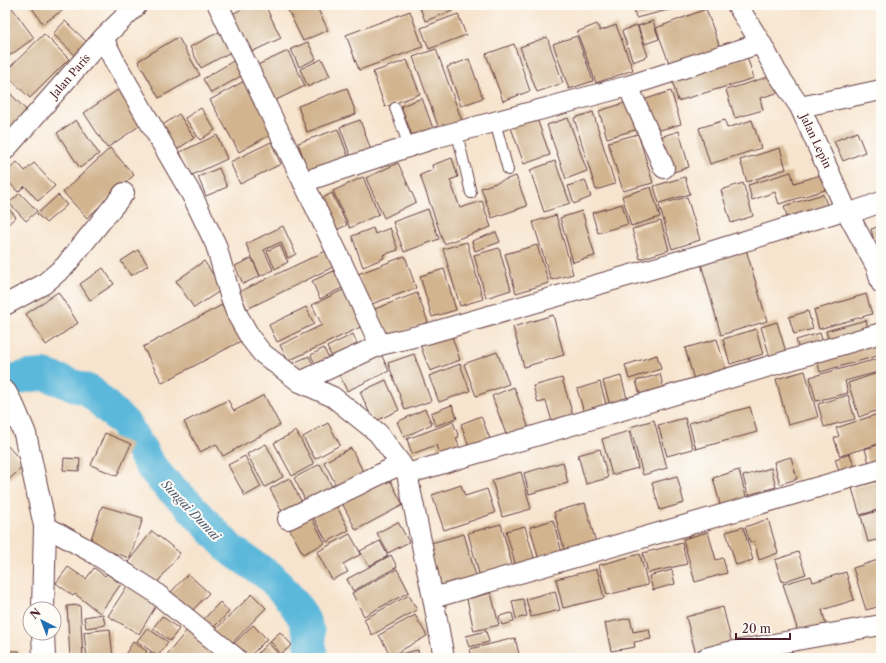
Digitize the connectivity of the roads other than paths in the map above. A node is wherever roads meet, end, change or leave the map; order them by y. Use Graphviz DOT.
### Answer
graph roads {
  1 [pos="137,5"];
  2 [pos="218,5"];
  3 [pos="737,5"];
  4 [pos="103,38"];
  5 [pos="761,44"];
  6 [pos="628,86"];
  7 [pos="881,90"];
  8 [pos="800,107"];
  9 [pos="395,108"];
  10 [pos="495,122"];
  11 [pos="458,133"];
  12 [pos="409,146"];
  13 [pos="5,150"];
  14 [pos="664,168"];
  15 [pos="508,170"];
  16 [pos="304,182"];
  17 [pos="124,193"];
  18 [pos="471,193"];
  19 [pos="881,202"];
  20 [pos="848,212"];
  21 [pos="880,273"];
  22 [pos="5,305"];
  23 [pos="881,333"];
  24 [pos="380,345"];
  25 [pos="300,382"];
  26 [pos="10,400"];
  27 [pos="404,469"];
  28 [pos="881,469"];
  29 [pos="288,518"];
  30 [pos="45,526"];
  31 [pos="434,598"];
  32 [pos="43,601"];
  33 [pos="881,625"];
  34 [pos="43,641"];
  35 [pos="729,655"];
  36 [pos="44,658"];
  37 [pos="236,658"];
  38 [pos="444,658"];
  39 [pos="706,658"];
  1 -- 4 [label="street, Jalan Paris"];
  2 -- 16 [label="street"];
  3 -- 5 [label="street, Jalan Lepin"];
  4 -- 13 [label="street, Jalan Paris"];
  4 -- 25 [label="street"];
  5 -- 6 [label="street"];
  5 -- 8 [label="street, Jalan Lepin"];
  6 -- 10 [label="street"];
  6 -- 14 [label="street"];
  7 -- 8 [label="street"];
  8 -- 20 [label="street, Jalan Lepin"];
  9 -- 12 [label="lane"];
  10 -- 11 [label="street"];
  10 -- 15 [label="lane"];
  11 -- 12 [label="street"];
  11 -- 18 [label="lane"];
  12 -- 16 [label="street"];
  16 -- 24 [label="street"];
  17 -- 22 [label="street"];
  19 -- 20 [label="street"];
  20 -- 21 [label="street, Jalan Lepin"];
  20 -- 24 [label="street"];
  23 -- 27 [label="street"];
  24 -- 25 [label="street"];
  25 -- 27 [label="street"];
  26 -- 30 [label="main road"];
  27 -- 29 [label="street"];
  27 -- 31 [label="street"];
  28 -- 31 [label="street"];
  30 -- 32 [label="main road"];
  30 -- 37 [label="street"];
  31 -- 38 [label="street"];
  33 -- 35 [label="street"];
  34 -- 36 [label="main road"];
  35 -- 39 [label="street"];
}
